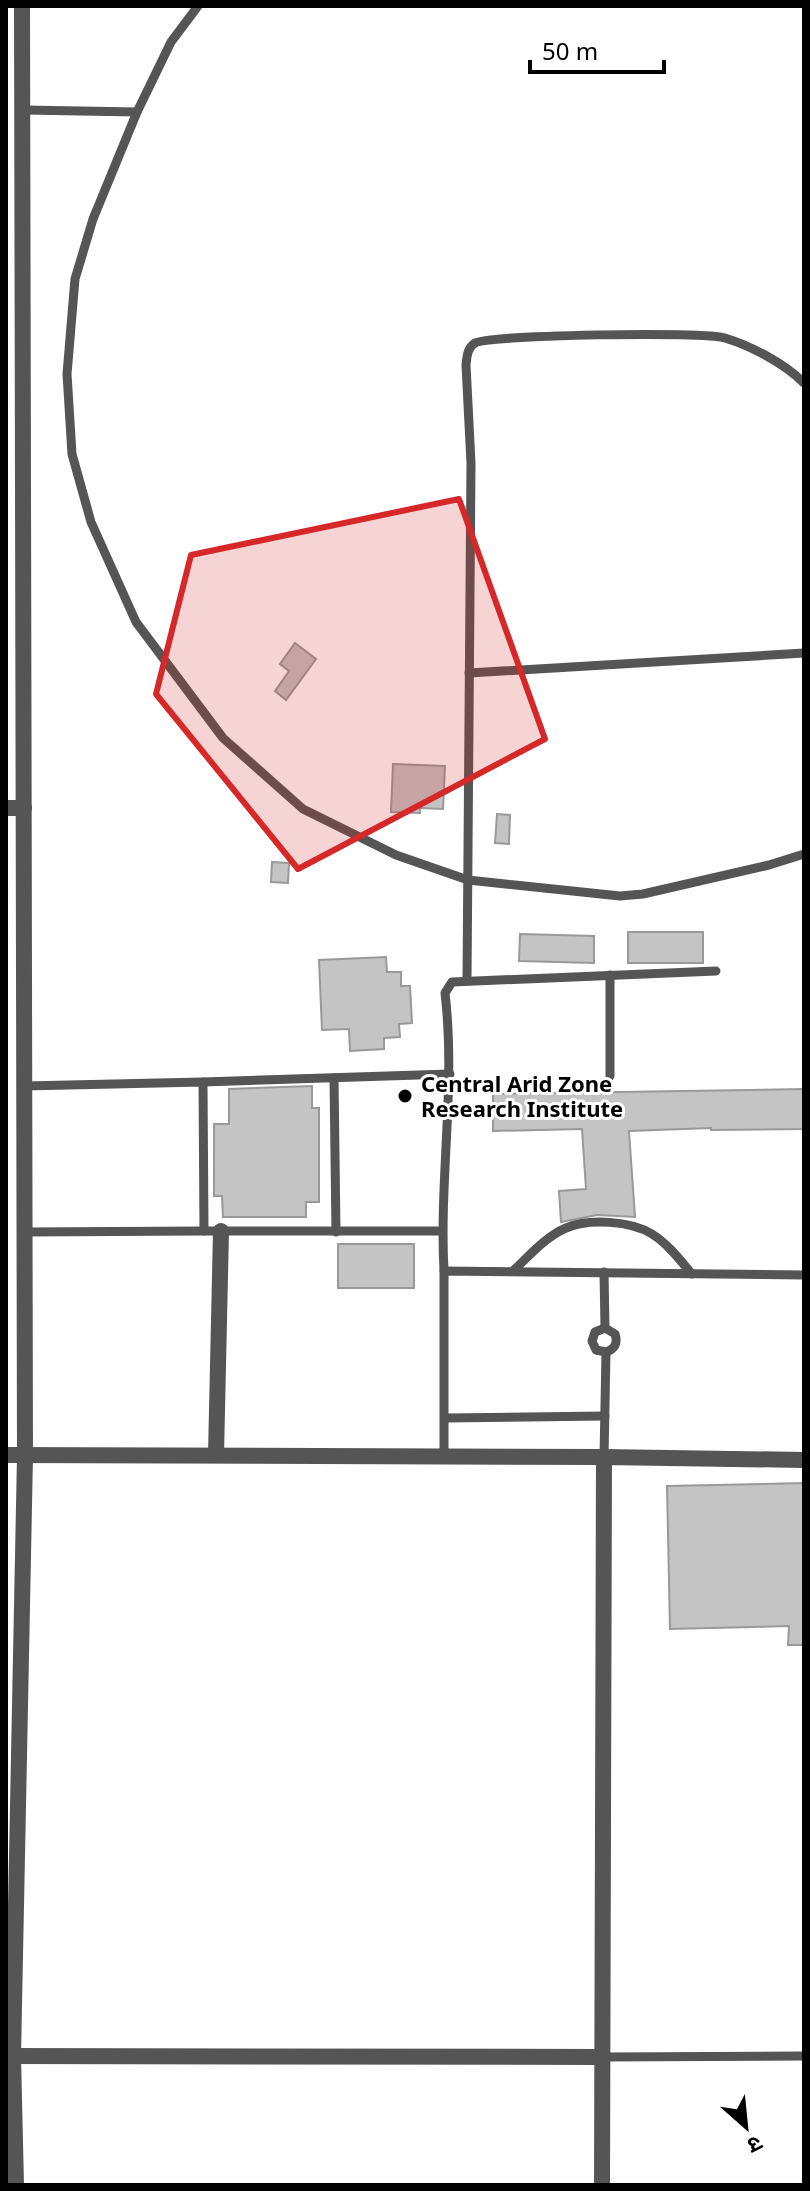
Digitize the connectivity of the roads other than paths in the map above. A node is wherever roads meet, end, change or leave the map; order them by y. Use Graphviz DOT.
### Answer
graph roads {
  1 [pos="22,6"];
  2 [pos="198,6"];
  3 [pos="6,110"];
  4 [pos="24,110"];
  5 [pos="137,112"];
  6 [pos="804,383"];
  7 [pos="804,653"];
  8 [pos="469,673"];
  9 [pos="6,808"];
  10 [pos="24,808"];
  11 [pos="804,854"];
  12 [pos="468,880"];
  13 [pos="716,971"];
  14 [pos="610,975"];
  15 [pos="467,980"];
  16 [pos="450,1074"];
  17 [pos="610,1076"];
  18 [pos="334,1078"];
  19 [pos="203,1082"];
  20 [pos="24,1086"];
  21 [pos="204,1231"];
  22 [pos="221,1231"];
  23 [pos="442,1231"];
  24 [pos="24,1232"];
  25 [pos="336,1232"];
  26 [pos="444,1271"];
  27 [pos="513,1271"];
  28 [pos="604,1272"];
  29 [pos="692,1274"];
  30 [pos="804,1275"];
  31 [pos="605,1328"];
  32 [pos="606,1352"];
  33 [pos="605,1416"];
  34 [pos="445,1418"];
  35 [pos="6,1455"];
  36 [pos="216,1455"];
  37 [pos="25,1456"];
  38 [pos="604,1457"];
  39 [pos="444,1458"];
  40 [pos="804,1460"];
  41 [pos="9,2056"];
  42 [pos="804,2056"];
  43 [pos="602,2057"];
  44 [pos="16,2185"];
  45 [pos="602,2185"];
  1 -- 4 [label="street"];
  2 -- 5 [label="lane"];
  3 -- 4 [label="street"];
  4 -- 5 [label="lane"];
  4 -- 10 [label="street"];
  5 -- 12 [label="lane"];
  6 -- 8 [label="lane"];
  7 -- 8 [label="lane"];
  8 -- 12 [label="lane"];
  9 -- 10 [label="street"];
  10 -- 20 [label="street"];
  11 -- 12 [label="lane"];
  12 -- 15 [label="lane"];
  13 -- 14 [label="lane"];
  14 -- 15 [label="lane"];
  14 -- 17 [label="lane"];
  15 -- 16 [label="lane"];
  16 -- 18 [label="lane"];
  16 -- 23 [label="lane"];
  18 -- 19 [label="lane"];
  18 -- 25 [label="lane"];
  19 -- 20 [label="lane"];
  19 -- 21 [label="lane"];
  20 -- 24 [label="street"];
  21 -- 22 [label="lane"];
  21 -- 24 [label="lane"];
  22 -- 25 [label="lane"];
  22 -- 36 [label="street"];
  23 -- 25 [label="lane"];
  23 -- 26 [label="lane"];
  24 -- 37 [label="street"];
  26 -- 27 [label="lane"];
  26 -- 34 [label="lane"];
  27 -- 28 [label="lane"];
  27 -- 29 [label="lane"];
  28 -- 29 [label="lane"];
  28 -- 31 [label="lane"];
  29 -- 30 [label="lane"];
  31 -- 32 [label="lane"];
  31 -- 32 [label="lane"];
  32 -- 33 [label="lane"];
  33 -- 34 [label="lane"];
  33 -- 38 [label="lane"];
  34 -- 39 [label="lane"];
  35 -- 37 [label="street"];
  36 -- 37 [label="street"];
  36 -- 39 [label="street"];
  37 -- 41 [label="street"];
  38 -- 39 [label="street"];
  38 -- 40 [label="street"];
  38 -- 43 [label="street"];
  41 -- 43 [label="street"];
  41 -- 44 [label="street"];
  42 -- 43 [label="lane"];
  43 -- 45 [label="street"];
}
